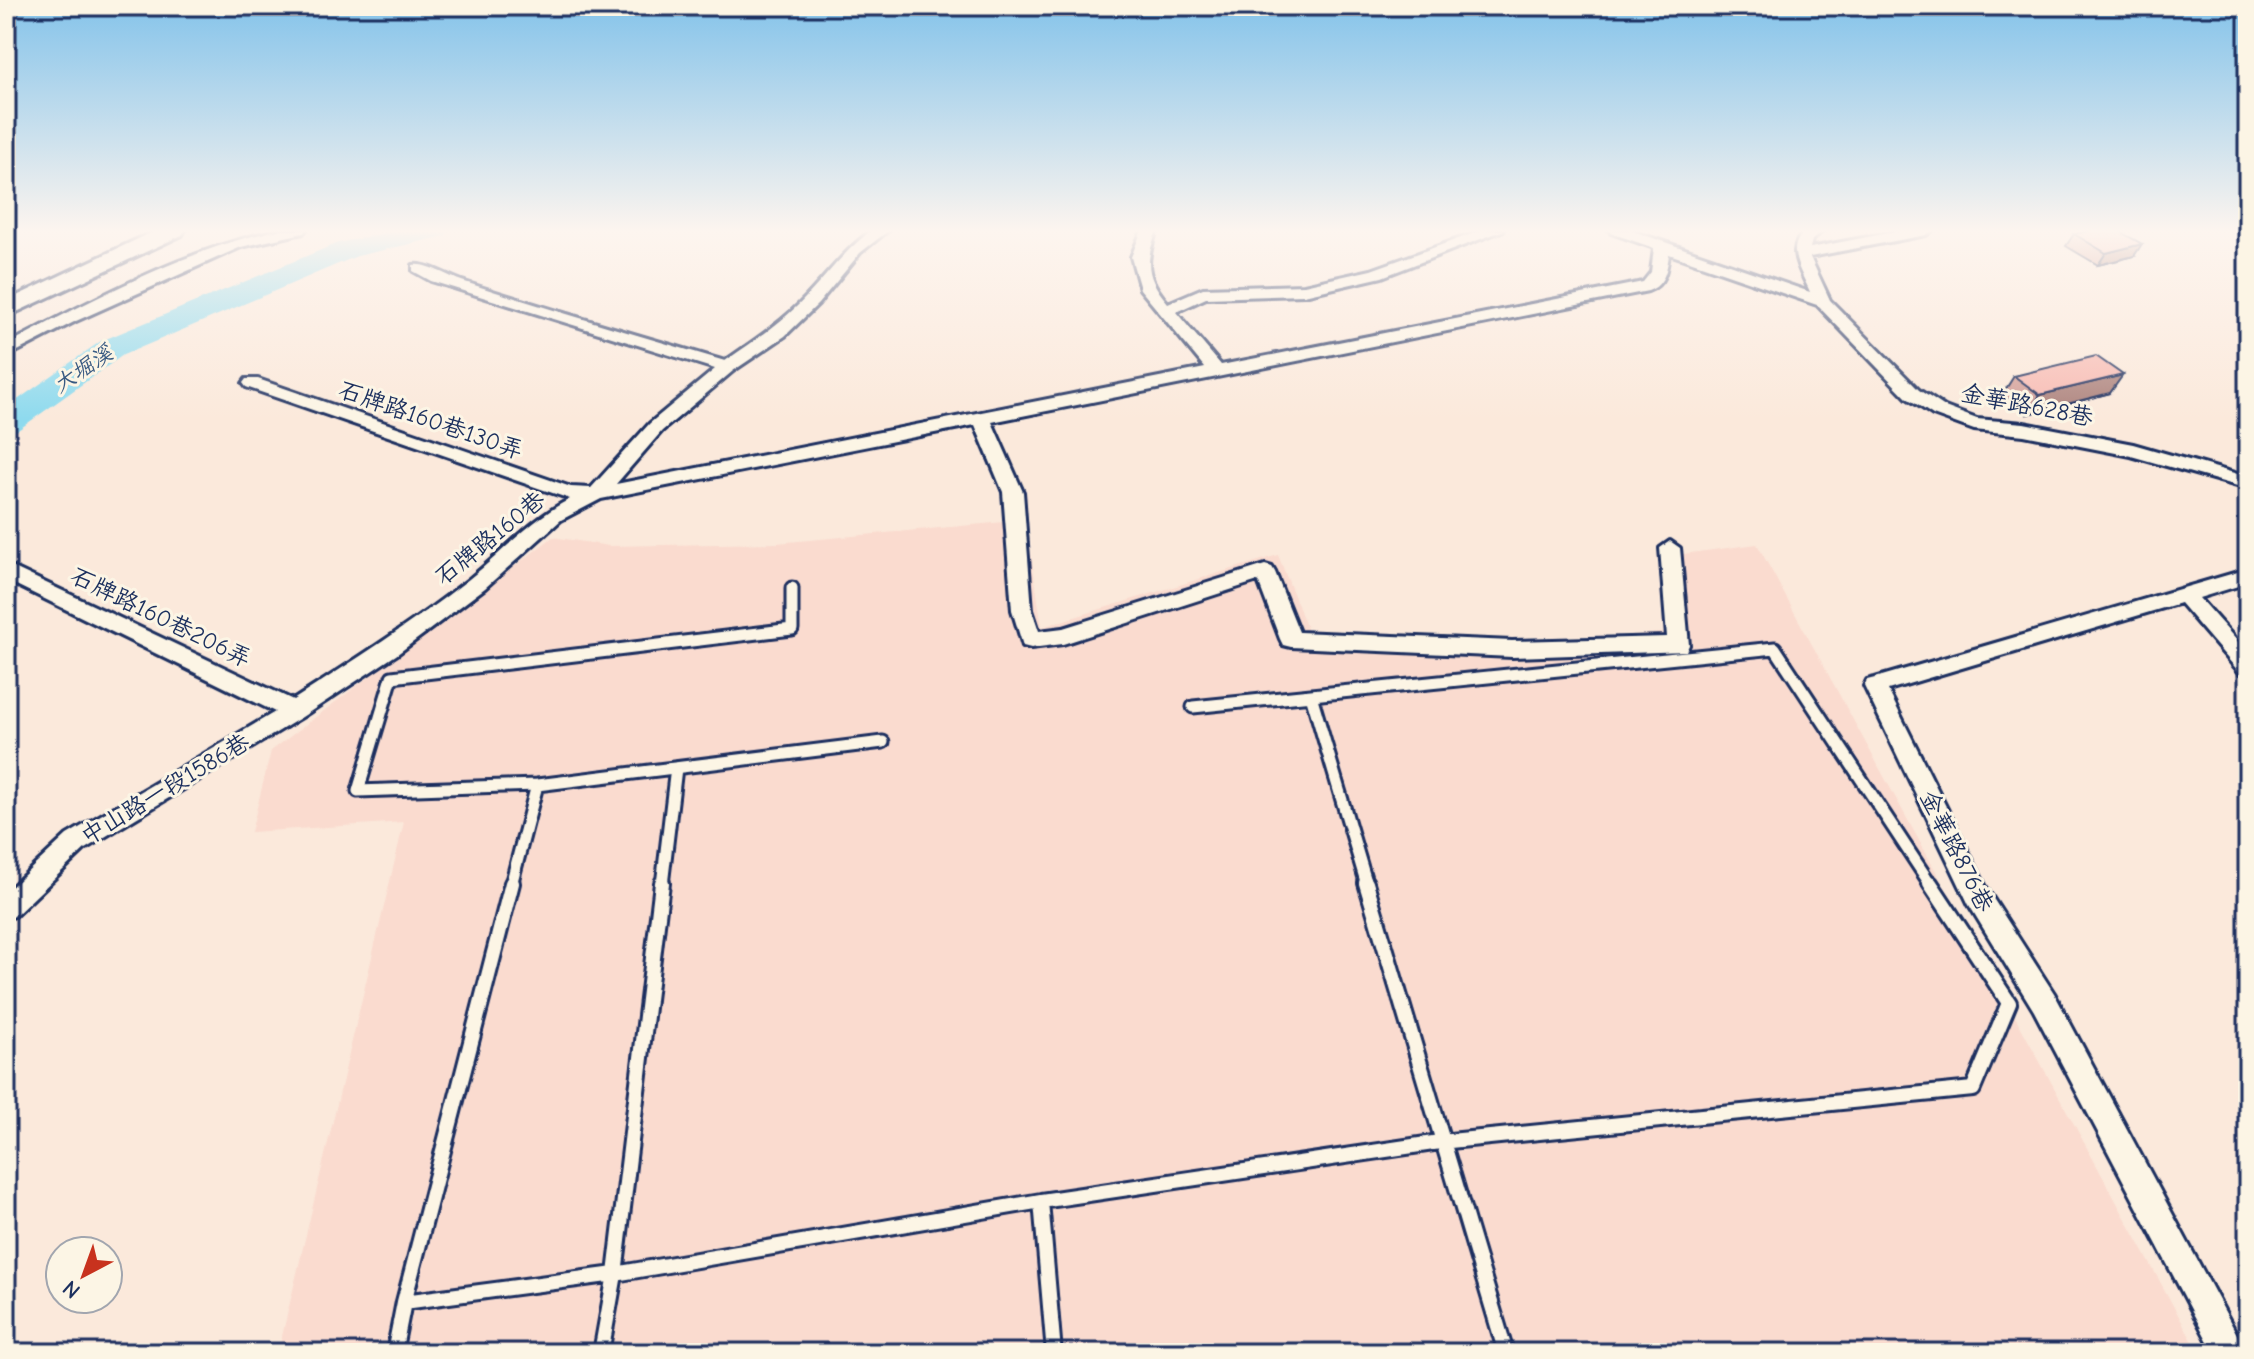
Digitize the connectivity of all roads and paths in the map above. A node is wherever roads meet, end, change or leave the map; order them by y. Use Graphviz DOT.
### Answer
graph roads {
  1 [pos="41,293"];
  2 [pos="124,293"];
  3 [pos="484,293"];
  4 [pos="818,293"];
  5 [pos="1152,293"];
  6 [pos="1202,293"];
  7 [pos="1610,293"];
  8 [pos="1798,293"];
  9 [pos="1819,293"];
  10 [pos="1823,302"];
  11 [pos="6,310"];
  12 [pos="1166,310"];
  13 [pos="6,352"];
  14 [pos="727,367"];
  15 [pos="1216,370"];
  16 [pos="252,383"];
  17 [pos="982,420"];
  18 [pos="2248,483"];
  19 [pos="596,494"];
  20 [pos="1670,548"];
  21 [pos="6,571"];
  22 [pos="2248,576"];
  23 [pos="792,588"];
  24 [pos="2186,596"];
  25 [pos="2248,667"];
  26 [pos="1311,695"];
  27 [pos="1193,707"];
  28 [pos="294,711"];
  29 [pos="883,742"];
  30 [pos="676,768"];
  31 [pos="537,785"];
  32 [pos="6,908"];
  33 [pos="1440,1142"];
  34 [pos="1041,1201"];
  35 [pos="615,1274"];
  36 [pos="404,1302"];
  37 [pos="394,1353"];
  38 [pos="601,1353"];
  39 [pos="1054,1353"];
  40 [pos="1506,1353"];
  41 [pos="2231,1353"];
  1 -- 11 [label="street"];
  2 -- 13 [label="street"];
  3 -- 14 [label="street"];
  4 -- 14 [label="street, 石牌路160巷"];
  5 -- 12 [label="street"];
  6 -- 12 [label="street"];
  7 -- 15 [label="street"];
  8 -- 10 [label="street"];
  9 -- 10 [label="street, 金華路628巷"];
  10 -- 18 [label="street, 金華路628巷"];
  12 -- 15 [label="street"];
  14 -- 19 [label="street, 石牌路160巷"];
  15 -- 17 [label="street"];
  16 -- 19 [label="street, 石牌路160巷130弄"];
  17 -- 19 [label="street"];
  17 -- 20 [label="street"];
  19 -- 28 [label="street, 石牌路160巷"];
  21 -- 28 [label="street, 石牌路160巷206弄"];
  22 -- 24 [label="street, 金華路876巷"];
  23 -- 31 [label="lane"];
  24 -- 25 [label="street"];
  24 -- 41 [label="street, 金華路876巷"];
  26 -- 27 [label="lane"];
  26 -- 33 [label="lane"];
  26 -- 33 [label="lane"];
  28 -- 32 [label="street, 中山路一段1586巷"];
  29 -- 30 [label="lane"];
  30 -- 31 [label="lane"];
  30 -- 35 [label="lane"];
  31 -- 36 [label="lane"];
  33 -- 34 [label="lane"];
  33 -- 40 [label="lane"];
  34 -- 35 [label="lane"];
  34 -- 39 [label="lane"];
  35 -- 36 [label="lane"];
  35 -- 38 [label="lane"];
  36 -- 37 [label="lane"];
}
